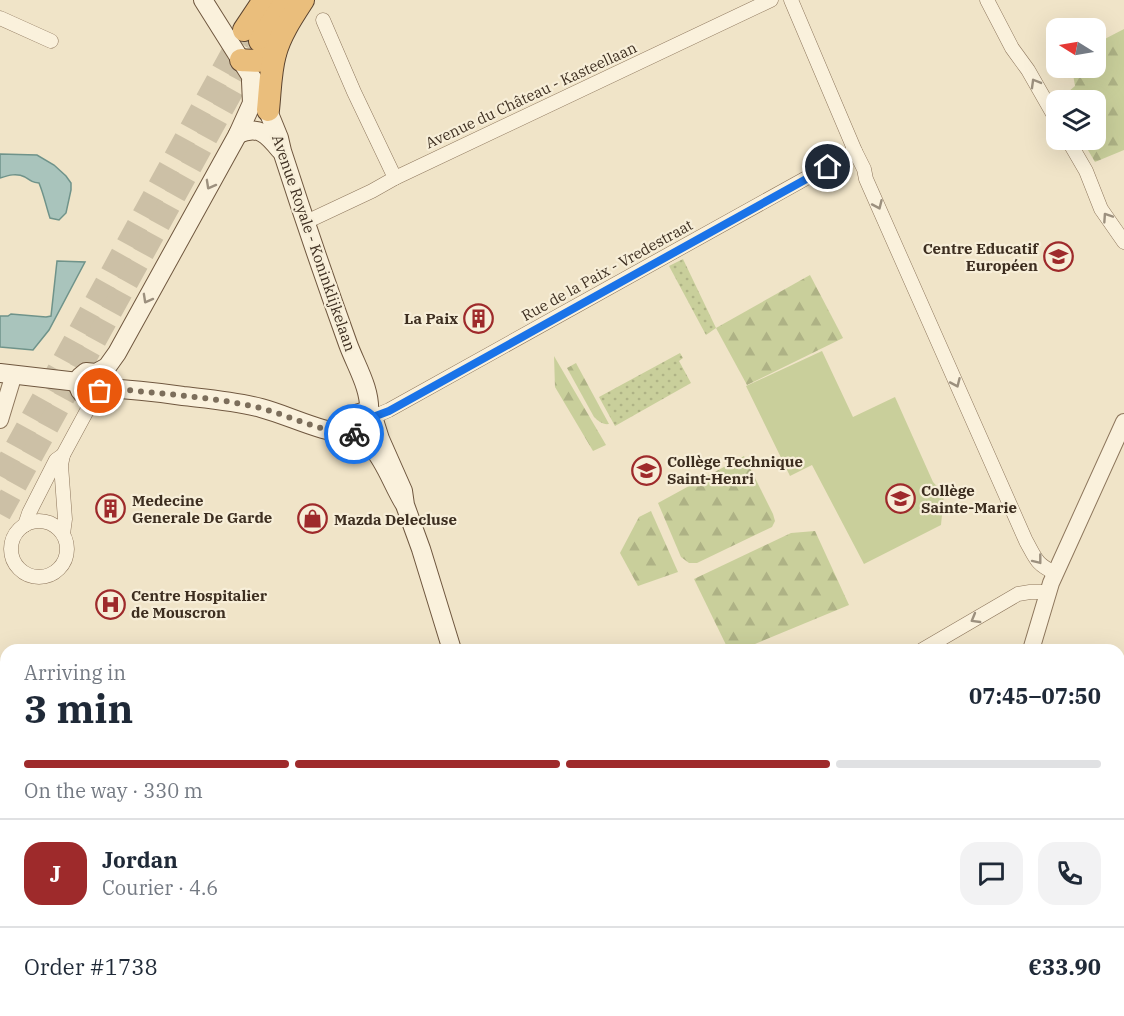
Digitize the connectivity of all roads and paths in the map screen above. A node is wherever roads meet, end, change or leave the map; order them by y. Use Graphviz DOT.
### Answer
graph roads {
  1 [pos="203,0"];
  2 [pos="221,0"];
  3 [pos="264,0"];
  4 [pos="286,0"];
  5 [pos="303,0"];
  6 [pos="771,0"];
  7 [pos="791,0"];
  8 [pos="987,0"];
  9 [pos="214,17"];
  10 [pos="0,18"];
  11 [pos="323,20"];
  12 [pos="51,40"];
  13 [pos="260,41"];
  14 [pos="245,68"];
  15 [pos="1046,102"];
  16 [pos="268,110"];
  17 [pos="238,134"];
  18 [pos="1074,150"];
  19 [pos="282,151"];
  20 [pos="855,151"];
  21 [pos="395,178"];
  22 [pos="306,222"];
  23 [pos="1124,242"];
  24 [pos="117,353"];
  25 [pos="7,374"];
  26 [pos="90,386"];
  27 [pos="143,391"];
  28 [pos="0,420"];
  29 [pos="1124,422"];
  30 [pos="367,426"];
  31 [pos="63,455"];
  32 [pos="49,473"];
  33 [pos="62,479"];
  34 [pos="25,525"];
  35 [pos="63,534"];
  36 [pos="1055,573"];
  37 [pos="1047,592"];
  38 [pos="450,644"];
  39 [pos="932,644"];
  40 [pos="1033,644"];
  1 -- 9 [label="main road, Avenue Royale - Koninklijkelaan"];
  2 -- 9 [label="main road"];
  3 -- 13 [label="highway"];
  4 -- 13 [label="highway"];
  5 -- 13 [label="highway"];
  6 -- 21 [label="street, Avenue du Château - Kasteellaan"];
  7 -- 20 [label="street"];
  15 -- 8 [label="street, one-way"];
  9 -- 14 [label="main road, Avenue Royale - Koninklijkelaan"];
  10 -- 12 [label="street"];
  11 -- 21 [label="street"];
  13 -- 14 [label="highway"];
  13 -- 16 [label="highway"];
  14 -- 16 [label="main road, Avenue Royale - Koninklijkelaan"];
  14 -- 17 [label="main road"];
  16 -- 19 [label="main road, Avenue Royale - Koninklijkelaan"];
  17 -- 19 [label="main road"];
  17 -- 24 [label="main road, one-way"];
  23 -- 18 [label="street, one-way"];
  19 -- 22 [label="main road, Avenue Royale - Koninklijkelaan"];
  20 -- 30 [label="street, Rue de la Paix - Vredestraat"];
  20 -- 36 [label="street, one-way"];
  21 -- 22 [label="street, Avenue du Château - Kasteellaan"];
  22 -- 30 [label="main road, Avenue Royale - Koninklijkelaan"];
  24 -- 26 [label="main road"];
  24 -- 27 [label="main road"];
  25 -- 26 [label="main road"];
  25 -- 28 [label="street"];
  26 -- 27 [label="main road"];
  26 -- 31 [label="street"];
  27 -- 30 [label="main road"];
  29 -- 36 [label="street"];
  30 -- 38 [label="main road, Avenue Royale - Koninklijkelaan"];
  31 -- 32 [label="street"];
  31 -- 33 [label="street"];
  32 -- 33 [label="street"];
  32 -- 34 [label="street"];
  33 -- 35 [label="street"];
  34 -- 35 [label="street"];
  34 -- 35 [label="street"];
  36 -- 37 [label="street"];
  37 -- 39 [label="street, one-way"];
  37 -- 40 [label="street"];
}
